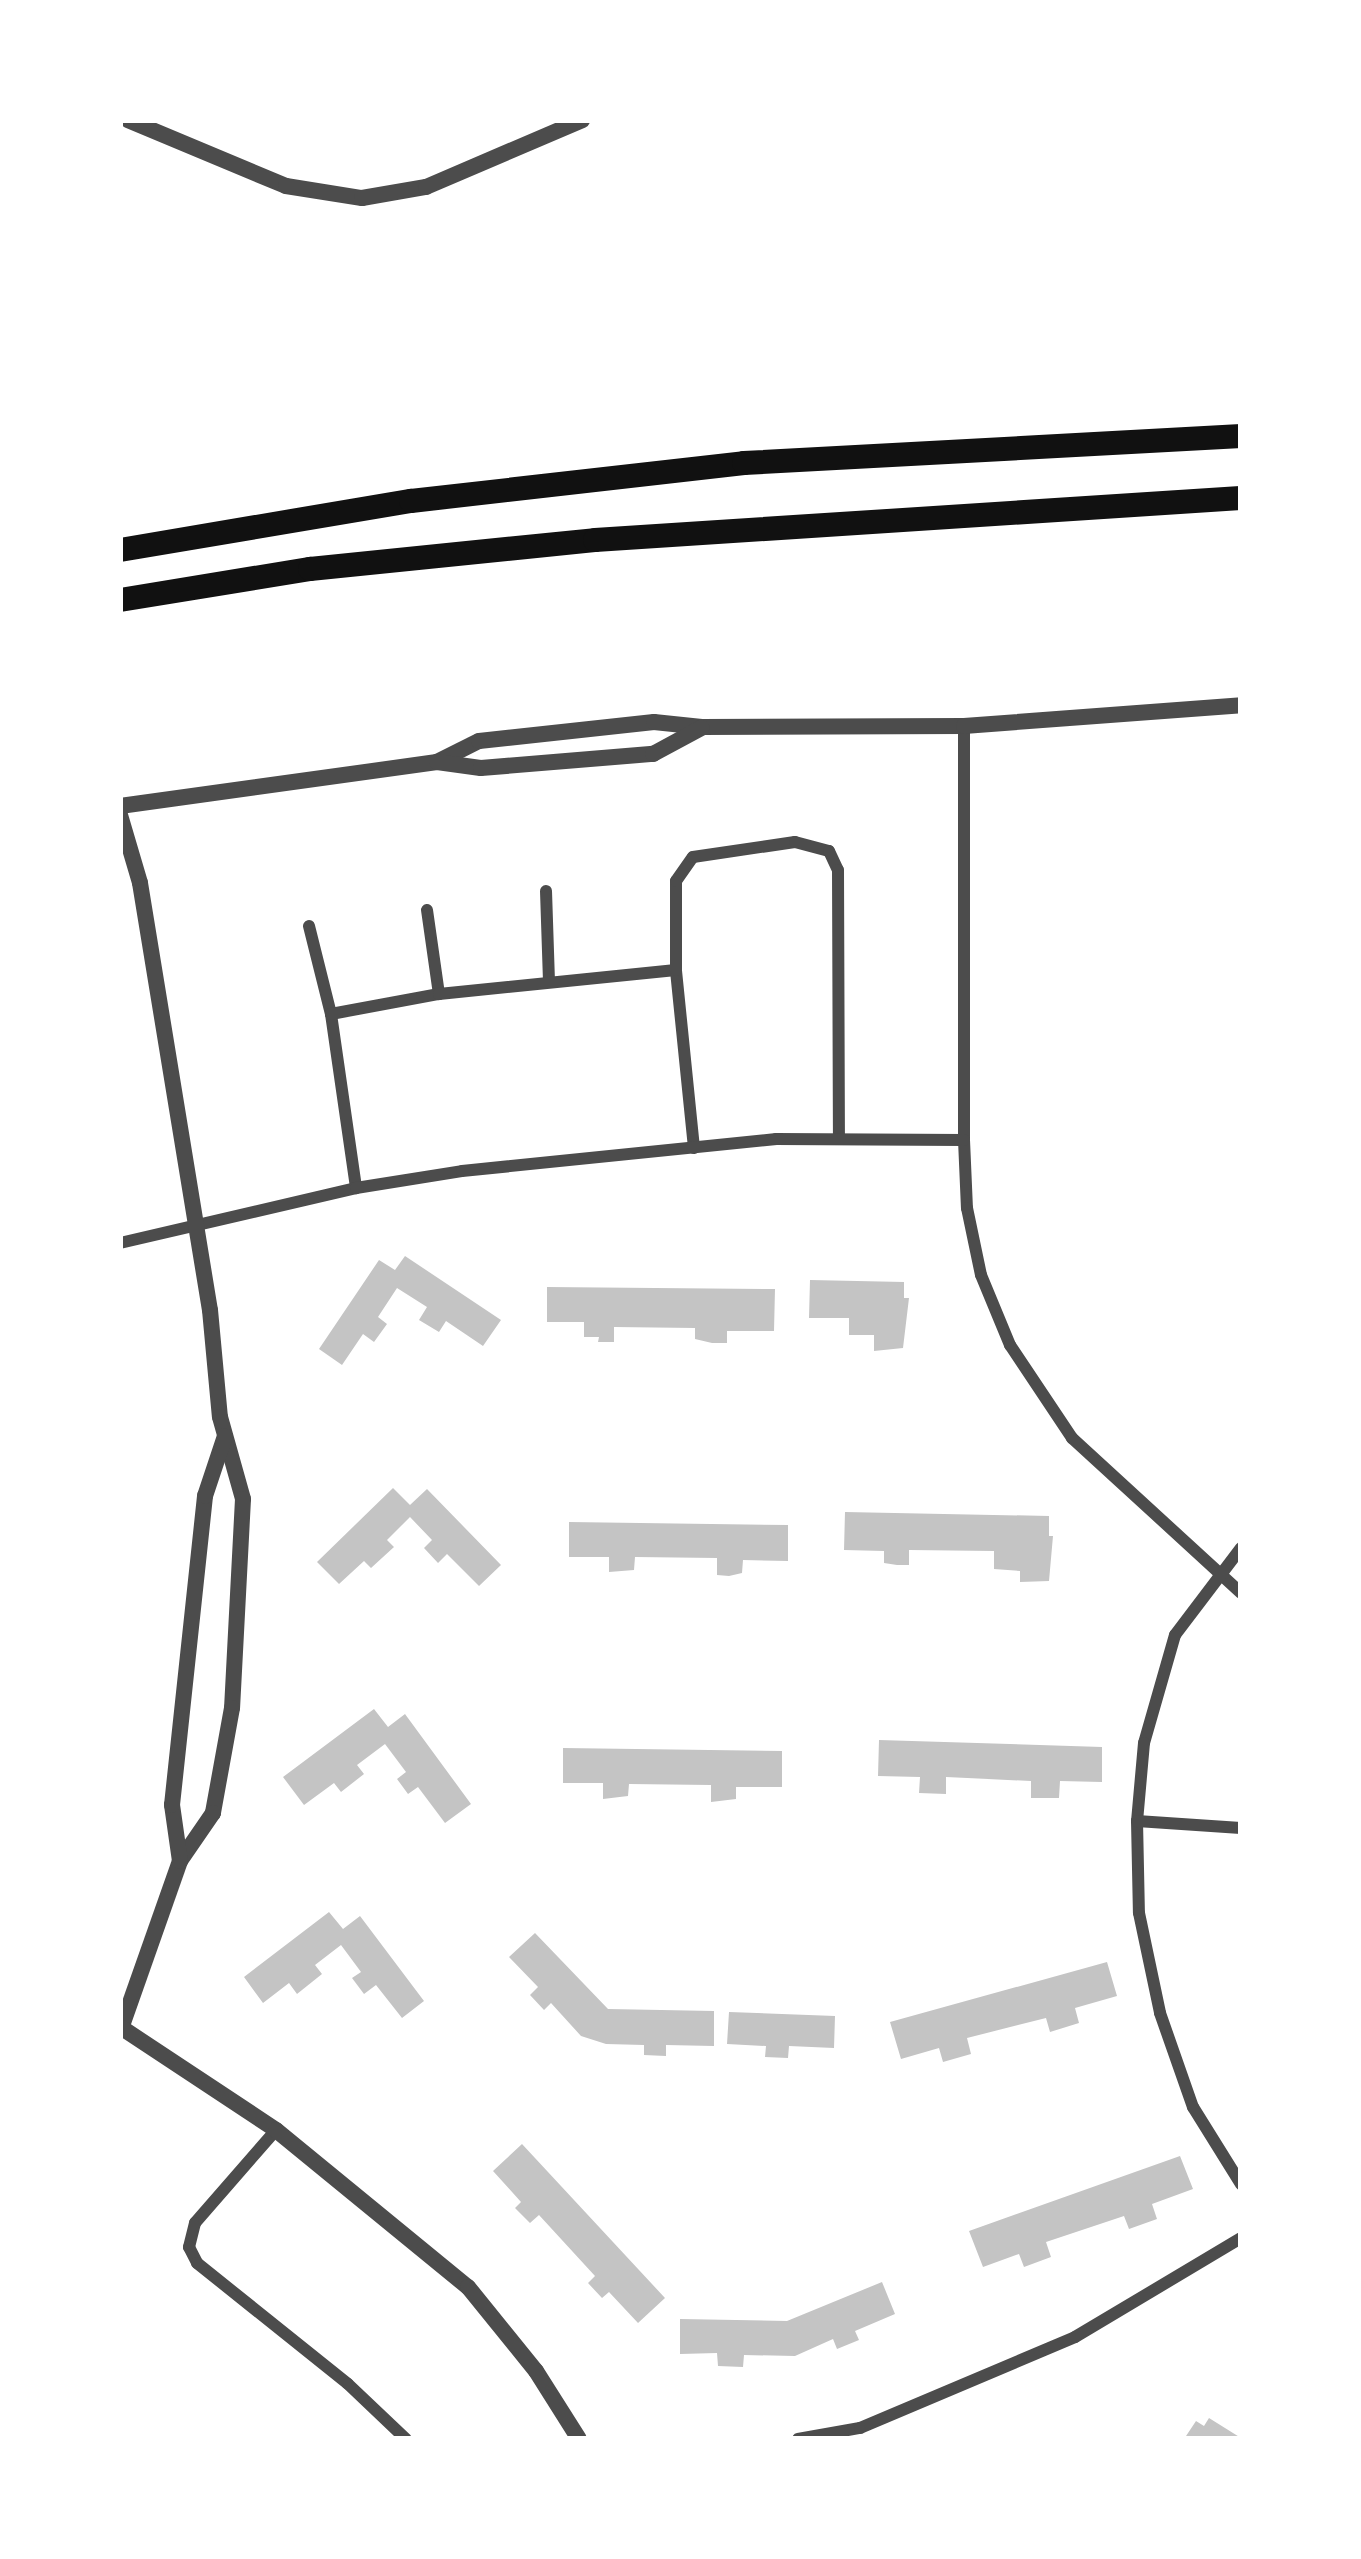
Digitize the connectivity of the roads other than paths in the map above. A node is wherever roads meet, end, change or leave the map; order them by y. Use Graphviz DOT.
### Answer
graph roads {
  1 [pos="128,120"];
  2 [pos="582,120"];
  3 [pos="1241,436"];
  4 [pos="1241,498"];
  5 [pos="120,550"];
  6 [pos="120,600"];
  7 [pos="1241,705"];
  8 [pos="964,726"];
  9 [pos="702,728"];
  10 [pos="437,762"];
  11 [pos="120,806"];
  12 [pos="120,815"];
  13 [pos="546,891"];
  14 [pos="427,910"];
  15 [pos="309,926"];
  16 [pos="676,970"];
  17 [pos="549,980"];
  18 [pos="439,994"];
  19 [pos="332,1014"];
  20 [pos="839,1137"];
  21 [pos="964,1140"];
  22 [pos="694,1148"];
  23 [pos="356,1188"];
  24 [pos="196,1224"];
  25 [pos="120,1243"];
  26 [pos="224,1436"];
  27 [pos="1241,1548"];
  28 [pos="1220,1576"];
  29 [pos="1241,1593"];
  30 [pos="1137,1821"];
  31 [pos="1241,1828"];
  32 [pos="180,1861"];
  33 [pos="121,2030"];
  34 [pos="276,2130"];
  35 [pos="1241,2184"];
  36 [pos="1241,2238"];
  37 [pos="406,2439"];
  38 [pos="579,2439"];
  39 [pos="798,2439"];
  1 -- 2 [label="street"];
  3 -- 5 [label="highway"];
  4 -- 6 [label="highway"];
  7 -- 8 [label="street"];
  8 -- 9 [label="street"];
  8 -- 21 [label="street"];
  9 -- 10 [label="street"];
  9 -- 10 [label="street"];
  10 -- 11 [label="street"];
  12 -- 24 [label="street"];
  13 -- 17 [label="street"];
  14 -- 18 [label="street"];
  15 -- 19 [label="street"];
  16 -- 17 [label="street"];
  16 -- 20 [label="street"];
  16 -- 22 [label="street"];
  17 -- 18 [label="street"];
  18 -- 19 [label="street"];
  19 -- 23 [label="street"];
  20 -- 21 [label="street"];
  20 -- 22 [label="street"];
  21 -- 28 [label="street"];
  22 -- 23 [label="street"];
  23 -- 24 [label="street"];
  24 -- 25 [label="street"];
  24 -- 26 [label="street"];
  26 -- 32 [label="street"];
  26 -- 32 [label="street"];
  27 -- 28 [label="street"];
  28 -- 29 [label="street"];
  28 -- 30 [label="street"];
  30 -- 31 [label="street"];
  30 -- 35 [label="street"];
  32 -- 33 [label="street"];
  33 -- 34 [label="street"];
  34 -- 37 [label="street"];
  34 -- 38 [label="street"];
  36 -- 39 [label="street"];
}
